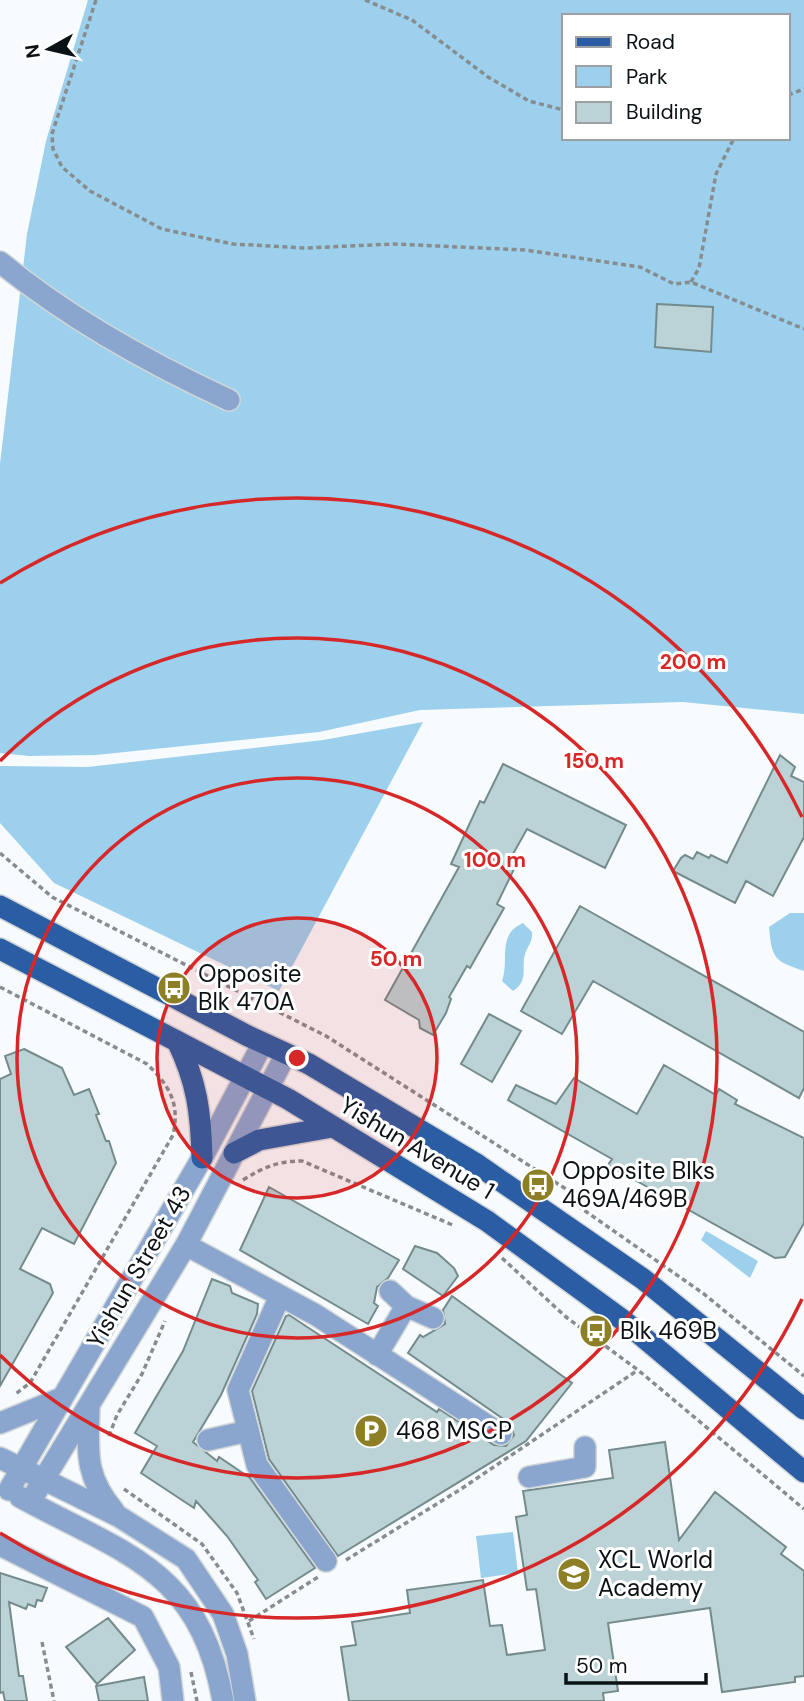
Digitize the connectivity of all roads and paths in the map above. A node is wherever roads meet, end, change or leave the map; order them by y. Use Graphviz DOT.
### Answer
graph roads {
  1 [pos="96,0"];
  2 [pos="365,0"];
  3 [pos="562,109"];
  4 [pos="733,140"];
  5 [pos="0,262"];
  6 [pos="691,282"];
  7 [pos="804,330"];
  8 [pos="229,400"];
  9 [pos="0,853"];
  10 [pos="5,906"];
  11 [pos="0,949"];
  12 [pos="0,987"];
  13 [pos="177,1041"];
  14 [pos="263,1043"];
  15 [pos="286,1054"];
  16 [pos="246,1077"];
  17 [pos="268,1089"];
  18 [pos="332,1127"];
  19 [pos="234,1153"];
  20 [pos="202,1158"];
  21 [pos="237,1191"];
  22 [pos="466,1231"];
  23 [pos="186,1245"];
  24 [pos="497,1254"];
  25 [pos="390,1291"];
  26 [pos="280,1296"];
  27 [pos="406,1306"];
  28 [pos="169,1312"];
  29 [pos="433,1318"];
  30 [pos="377,1355"];
  31 [pos="638,1370"];
  32 [pos="804,1376"];
  33 [pos="11,1396"];
  34 [pos="62,1398"];
  35 [pos="89,1405"];
  36 [pos="804,1409"];
  37 [pos="0,1423"];
  38 [pos="248,1431"];
  39 [pos="501,1434"];
  40 [pos="208,1440"];
  41 [pos="109,1447"];
  42 [pos="585,1447"];
  43 [pos="0,1458"];
  44 [pos="21,1468"];
  45 [pos="804,1472"];
  46 [pos="529,1477"];
  47 [pos="44,1479"];
  48 [pos="119,1483"];
  49 [pos="4,1488"];
  50 [pos="30,1502"];
  51 [pos="804,1509"];
  52 [pos="118,1516"];
  53 [pos="0,1545"];
  54 [pos="332,1565"];
  55 [pos="249,1621"];
  56 [pos="255,1641"];
  57 [pos="43,1642"];
  58 [pos="54,1701"];
  59 [pos="173,1701"];
  60 [pos="223,1701"];
  61 [pos="245,1701"];
  1 -- 6 [label="path"];
  2 -- 3 [label="path"];
  4 -- 6 [label="path"];
  5 -- 8 [label="street"];
  6 -- 7 [label="path"];
  9 -- 32 [label="path"];
  10 -- 14 [label="main road, Yishun Avenue 1"];
  11 -- 13 [label="main road, Yishun Avenue 1"];
  12 -- 33 [label="path"];
  13 -- 16 [label="main road, Yishun Avenue 1"];
  13 -- 20 [label="main road"];
  14 -- 15 [label="main road, Yishun Avenue 1"];
  14 -- 16 [label="street, Yishun Street 43"];
  15 -- 17 [label="street, Yishun Street 43"];
  15 -- 36 [label="main road, Yishun Avenue 1"];
  16 -- 17 [label="main road, Yishun Avenue 1"];
  16 -- 20 [label="street, Yishun Street 43"];
  17 -- 18 [label="main road, Yishun Avenue 1"];
  17 -- 19 [label="street, Yishun Street 43"];
  18 -- 19 [label="main road"];
  18 -- 45 [label="main road, Yishun Avenue 1"];
  19 -- 23 [label="street, Yishun Street 43"];
  20 -- 34 [label="street, Yishun Street 43"];
  21 -- 22 [label="path"];
  23 -- 26 [label="street"];
  23 -- 35 [label="street, Yishun Street 43"];
  24 -- 31 [label="path"];
  25 -- 27 [label="street"];
  26 -- 30 [label="street"];
  26 -- 38 [label="street"];
  27 -- 29 [label="street"];
  27 -- 30 [label="street"];
  28 -- 41 [label="path"];
  30 -- 39 [label="street"];
  31 -- 51 [label="path"];
  31 -- 54 [label="path"];
  34 -- 37 [label="street"];
  34 -- 44 [label="street, Yishun Street 43"];
  35 -- 47 [label="street, Yishun Street 43"];
  35 -- 52 [label="street"];
  38 -- 40 [label="street"];
  38 -- 54 [label="street"];
  42 -- 46 [label="street"];
  43 -- 44 [label="street"];
  44 -- 47 [label="street"];
  44 -- 49 [label="street, Yishun Street 43"];
  47 -- 50 [label="street, Yishun Street 43"];
  47 -- 52 [label="street"];
  48 -- 55 [label="path"];
  49 -- 50 [label="street"];
  50 -- 60 [label="street"];
  52 -- 61 [label="street"];
  53 -- 59 [label="street"];
  54 -- 55 [label="path"];
  55 -- 56 [label="path"];
  57 -- 58 [label="path"];
}
